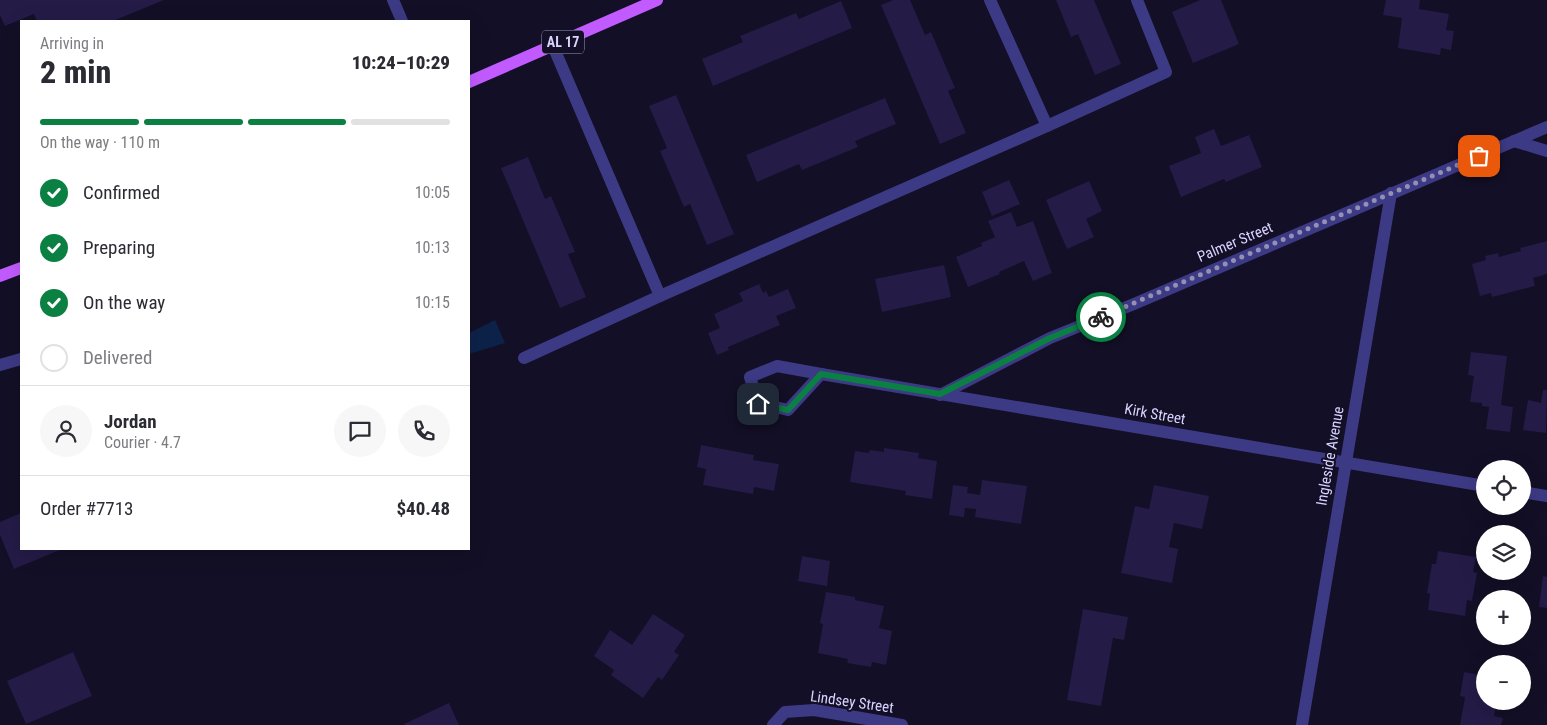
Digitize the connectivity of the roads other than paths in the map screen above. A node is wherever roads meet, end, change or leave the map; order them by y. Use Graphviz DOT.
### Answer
graph roads {
  1 [pos="393,0"];
  2 [pos="657,0"];
  3 [pos="990,0"];
  4 [pos="1137,0"];
  5 [pos="402,20"];
  6 [pos="553,46"];
  7 [pos="470,82"];
  8 [pos="1047,126"];
  9 [pos="1547,127"];
  10 [pos="1514,141"];
  11 [pos="1547,150"];
  12 [pos="1391,193"];
  13 [pos="20,268"];
  14 [pos="0,276"];
  15 [pos="660,296"];
  16 [pos="524,358"];
  17 [pos="20,360"];
  18 [pos="0,365"];
  19 [pos="821,374"];
  20 [pos="940,394"];
  21 [pos="1346,463"];
  22 [pos="1476,485"];
  23 [pos="1531,493"];
  24 [pos="1547,496"];
  25 [pos="773,725"];
  26 [pos="902,725"];
  27 [pos="1302,725"];
  1 -- 5 [label="street"];
  2 -- 6 [label="main road, AL 17"];
  3 -- 8 [label="street"];
  4 -- 8 [label="street"];
  6 -- 7 [label="main road, AL 17"];
  6 -- 15 [label="street"];
  8 -- 15 [label="street"];
  9 -- 10 [label="street, Palmer Street"];
  10 -- 11 [label="street"];
  10 -- 12 [label="street, Palmer Street"];
  12 -- 20 [label="street, Palmer Street"];
  12 -- 21 [label="street, Ingleside Avenue"];
  13 -- 14 [label="main road"];
  15 -- 16 [label="street"];
  17 -- 18 [label="street"];
  19 -- 19 [label="street, Kirk Street"];
  19 -- 20 [label="street, Kirk Street"];
  20 -- 21 [label="street, Kirk Street"];
  21 -- 22 [label="street, Kirk Street"];
  21 -- 27 [label="street, Ingleside Avenue"];
  23 -- 24 [label="street"];
  25 -- 26 [label="street, Lindsey Street"];
}
